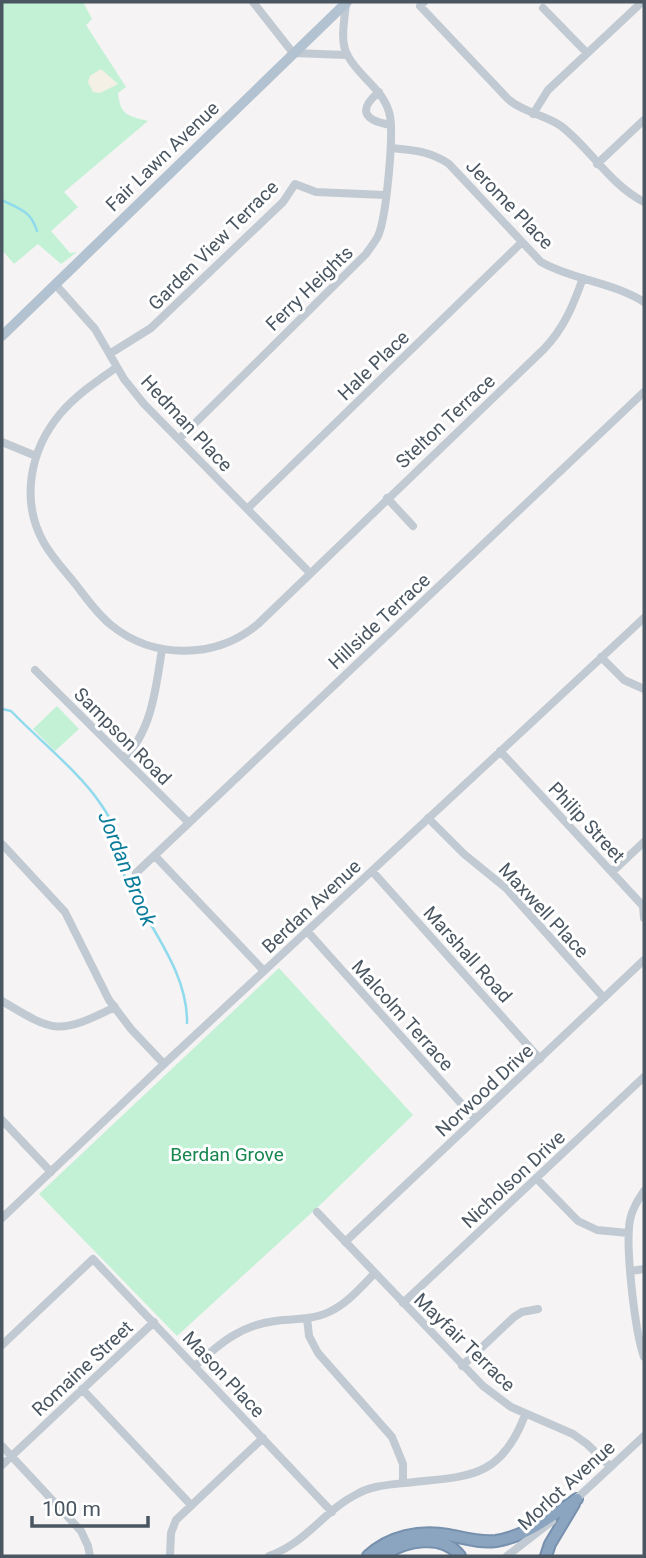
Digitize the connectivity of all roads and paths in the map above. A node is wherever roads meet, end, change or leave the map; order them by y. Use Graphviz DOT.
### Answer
graph roads {
  1 [pos="253,2"];
  2 [pos="347,2"];
  3 [pos="642,2"];
  4 [pos="422,4"];
  5 [pos="543,8"];
  6 [pos="293,53"];
  7 [pos="587,53"];
  8 [pos="347,55"];
  9 [pos="379,92"];
  10 [pos="533,114"];
  11 [pos="644,120"];
  12 [pos="391,125"];
  13 [pos="391,148"];
  14 [pos="597,164"];
  15 [pos="385,195"];
  16 [pos="644,202"];
  17 [pos="521,243"];
  18 [pos="583,278"];
  19 [pos="55,284"];
  20 [pos="644,303"];
  21 [pos="2,336"];
  22 [pos="111,353"];
  23 [pos="117,367"];
  24 [pos="644,392"];
  25 [pos="178,439"];
  26 [pos="2,442"];
  27 [pos="36,456"];
  28 [pos="387,498"];
  29 [pos="247,509"];
  30 [pos="413,526"];
  31 [pos="309,572"];
  32 [pos="644,618"];
  33 [pos="162,649"];
  34 [pos="601,657"];
  35 [pos="35,670"];
  36 [pos="644,689"];
  37 [pos="500,751"];
  38 [pos="124,758"];
  39 [pos="428,818"];
  40 [pos="189,823"];
  41 [pos="644,842"];
  42 [pos="2,844"];
  43 [pos="155,856"];
  44 [pos="372,870"];
  45 [pos="612,872"];
  46 [pos="136,873"];
  47 [pos="644,918"];
  48 [pos="307,931"];
  49 [pos="644,960"];
  50 [pos="264,971"];
  51 [pos="604,998"];
  52 [pos="2,1001"];
  53 [pos="115,1007"];
  54 [pos="540,1059"];
  55 [pos="164,1064"];
  56 [pos="644,1077"];
  57 [pos="475,1119"];
  58 [pos="2,1120"];
  59 [pos="51,1172"];
  60 [pos="536,1178"];
  61 [pos="644,1191"];
  62 [pos="317,1212"];
  63 [pos="2,1218"];
  64 [pos="628,1233"];
  65 [pos="345,1242"];
  66 [pos="644,1269"];
  67 [pos="631,1271"];
  68 [pos="375,1273"];
  69 [pos="403,1303"];
  70 [pos="538,1309"];
  71 [pos="307,1318"];
  72 [pos="154,1322"];
  73 [pos="2,1345"];
  74 [pos="644,1357"];
  75 [pos="195,1366"];
  76 [pos="462,1366"];
  77 [pos="82,1389"];
  78 [pos="525,1415"];
  79 [pos="644,1436"];
  80 [pos="263,1438"];
  81 [pos="2,1446"];
  82 [pos="11,1456"];
  83 [pos="2,1465"];
  84 [pos="611,1467"];
  85 [pos="403,1483"];
  86 [pos="577,1499"];
  87 [pos="191,1505"];
  88 [pos="332,1513"];
  89 [pos="89,1556"];
  90 [pos="170,1556"];
  91 [pos="269,1556"];
  92 [pos="368,1556"];
  93 [pos="382,1556"];
  94 [pos="460,1556"];
  95 [pos="507,1556"];
  96 [pos="546,1556"];
  1 -- 6 [label="street"];
  2 -- 6 [label="main road, Fair Lawn Avenue"];
  2 -- 8 [label="street"];
  3 -- 7 [label="street"];
  4 -- 10 [label="street"];
  5 -- 7 [label="street"];
  6 -- 8 [label="street"];
  6 -- 19 [label="main road, Fair Lawn Avenue"];
  7 -- 10 [label="street"];
  8 -- 9 [label="street, Ferry Heights"];
  9 -- 12 [label="street, Ferry Heights"];
  9 -- 12 [label="street"];
  10 -- 14 [label="street"];
  11 -- 14 [label="street"];
  12 -- 13 [label="street, Ferry Heights"];
  13 -- 15 [label="street, Ferry Heights"];
  13 -- 17 [label="street, Jerome Place"];
  14 -- 16 [label="street"];
  15 -- 22 [label="street, Garden View Terrace"];
  15 -- 25 [label="street, Ferry Heights"];
  17 -- 18 [label="street, Jerome Place"];
  17 -- 29 [label="street, Hale Place"];
  18 -- 20 [label="street, Jerome Place"];
  18 -- 28 [label="street, Stelton Terrace"];
  19 -- 21 [label="main road, Fair Lawn Avenue"];
  19 -- 22 [label="street, Hedman Place"];
  22 -- 23 [label="street, Hedman Place"];
  23 -- 25 [label="street, Hedman Place"];
  23 -- 27 [label="street"];
  24 -- 40 [label="street, Hillside Terrace"];
  25 -- 29 [label="street, Hedman Place"];
  26 -- 27 [label="street"];
  27 -- 33 [label="street, Stelton Terrace"];
  28 -- 30 [label="street"];
  28 -- 31 [label="street, Stelton Terrace"];
  29 -- 31 [label="street, Hedman Place"];
  31 -- 33 [label="street, Stelton Terrace"];
  32 -- 34 [label="street, Berdan Avenue"];
  33 -- 38 [label="street"];
  34 -- 36 [label="street"];
  34 -- 37 [label="street, Berdan Avenue"];
  35 -- 38 [label="street, Sampson Road"];
  37 -- 39 [label="street, Berdan Avenue"];
  37 -- 45 [label="street, Philip Street"];
  38 -- 40 [label="street, Sampson Road"];
  39 -- 44 [label="street, Berdan Avenue"];
  39 -- 51 [label="street, Maxwell Place"];
  40 -- 43 [label="street, Hillside Terrace"];
  41 -- 45 [label="street"];
  42 -- 53 [label="street"];
  43 -- 46 [label="street, Hillside Terrace"];
  43 -- 50 [label="street"];
  44 -- 48 [label="street, Berdan Avenue"];
  44 -- 54 [label="street, Marshall Road"];
  45 -- 47 [label="street, Philip Street"];
  48 -- 50 [label="street, Berdan Avenue"];
  48 -- 57 [label="street, Malcolm Terrace"];
  49 -- 51 [label="street, Norwood Drive"];
  50 -- 55 [label="street, Berdan Avenue"];
  51 -- 54 [label="street, Norwood Drive"];
  52 -- 53 [label="street"];
  53 -- 55 [label="street"];
  54 -- 57 [label="street, Norwood Drive"];
  55 -- 59 [label="street, Berdan Avenue"];
  56 -- 60 [label="street, Nicholson Drive"];
  57 -- 65 [label="street, Norwood Drive"];
  58 -- 59 [label="street"];
  59 -- 63 [label="street, Berdan Avenue"];
  60 -- 64 [label="street"];
  60 -- 69 [label="street, Nicholson Drive"];
  61 -- 64 [label="street"];
  62 -- 65 [label="street, Mayfair Terrace"];
  64 -- 67 [label="street"];
  65 -- 68 [label="street, Mayfair Terrace"];
  66 -- 67 [label="street"];
  67 -- 74 [label="street"];
  68 -- 69 [label="street, Mayfair Terrace"];
  68 -- 71 [label="street"];
  69 -- 76 [label="street, Mayfair Terrace"];
  70 -- 76 [label="street"];
  71 -- 75 [label="street"];
  71 -- 85 [label="street"];
  72 -- 73 [label="street, Mason Place"];
  72 -- 75 [label="street, Mason Place"];
  72 -- 77 [label="street, Romaine Street"];
  75 -- 80 [label="street, Mason Place"];
  76 -- 78 [label="street, Mayfair Terrace"];
  77 -- 82 [label="street, Romaine Street"];
  77 -- 87 [label="street"];
  78 -- 84 [label="street, Mayfair Terrace"];
  78 -- 85 [label="street"];
  79 -- 84 [label="street, Morlot Avenue"];
  80 -- 87 [label="street"];
  80 -- 88 [label="street, Mason Place"];
  81 -- 82 [label="street"];
  82 -- 83 [label="street, Romaine Street"];
  82 -- 89 [label="street"];
  84 -- 86 [label="street, Morlot Avenue"];
  85 -- 88 [label="street"];
  86 -- 92 [label="highway"];
  86 -- 95 [label="street, Morlot Avenue"];
  86 -- 96 [label="highway"];
  87 -- 90 [label="street"];
  88 -- 91 [label="street"];
  93 -- 94 [label="highway"];
}
